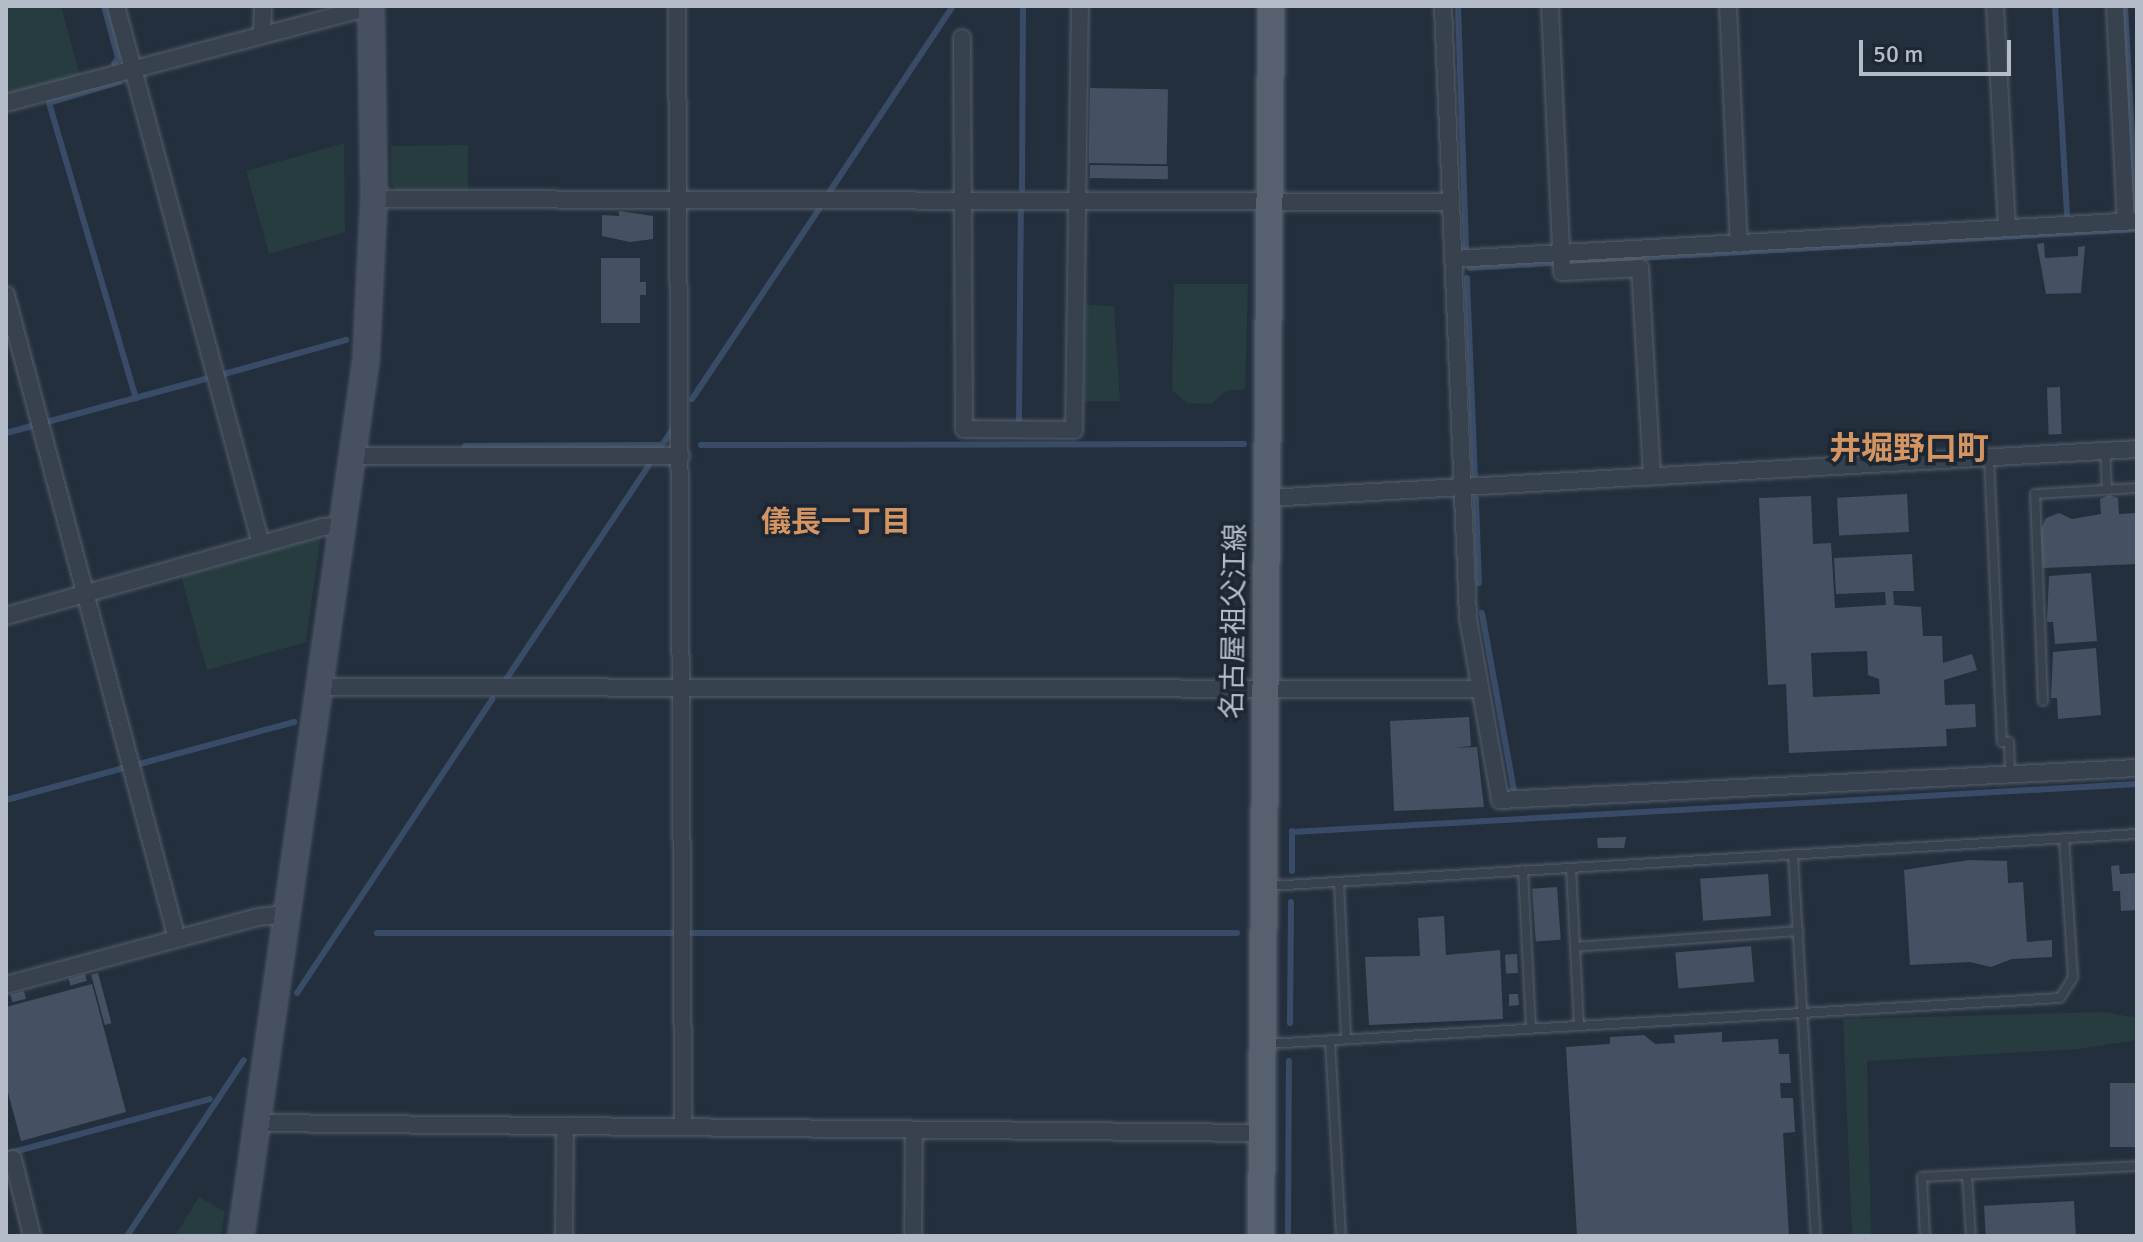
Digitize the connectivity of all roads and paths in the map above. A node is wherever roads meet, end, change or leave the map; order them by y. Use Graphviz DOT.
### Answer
graph roads {
  1 [pos="116,6"];
  2 [pos="263,6"];
  3 [pos="371,6"];
  4 [pos="677,6"];
  5 [pos="1080,6"];
  6 [pos="1271,6"];
  7 [pos="1443,6"];
  8 [pos="1550,6"];
  9 [pos="1728,6"];
  10 [pos="1995,6"];
  11 [pos="2115,6"];
  12 [pos="262,35"];
  13 [pos="962,38"];
  14 [pos="133,69"];
  15 [pos="6,103"];
  16 [pos="374,199"];
  17 [pos="1077,199"];
  18 [pos="679,200"];
  19 [pos="964,200"];
  20 [pos="1270,200"];
  21 [pos="1451,202"];
  22 [pos="2132,221"];
  23 [pos="2007,228"];
  24 [pos="1739,244"];
  25 [pos="1561,254"];
  26 [pos="1453,259"];
  27 [pos="7,306"];
  28 [pos="2137,449"];
  29 [pos="2105,451"];
  30 [pos="353,456"];
  31 [pos="681,456"];
  32 [pos="1989,458"];
  33 [pos="1652,477"];
  34 [pos="1462,487"];
  35 [pos="2137,488"];
  36 [pos="2107,490"];
  37 [pos="1267,498"];
  38 [pos="343,526"];
  39 [pos="261,544"];
  40 [pos="85,595"];
  41 [pos="6,616"];
  42 [pos="1266,685"];
  43 [pos="682,686"];
  44 [pos="320,687"];
  45 [pos="1480,689"];
  46 [pos="2043,701"];
  47 [pos="2137,768"];
  48 [pos="2010,775"];
  49 [pos="2137,834"];
  50 [pos="2064,838"];
  51 [pos="1793,854"];
  52 [pos="1571,868"];
  53 [pos="1523,870"];
  54 [pos="1339,882"];
  55 [pos="1264,886"];
  56 [pos="287,914"];
  57 [pos="1798,931"];
  58 [pos="177,939"];
  59 [pos="1575,947"];
  60 [pos="6,985"];
  61 [pos="1803,1013"];
  62 [pos="1579,1026"];
  63 [pos="1531,1028"];
  64 [pos="1346,1039"];
  65 [pos="1330,1040"];
  66 [pos="1264,1044"];
  67 [pos="258,1123"];
  68 [pos="565,1126"];
  69 [pos="683,1127"];
  70 [pos="914,1130"];
  71 [pos="1262,1133"];
  72 [pos="13,1159"];
  73 [pos="2137,1166"];
  74 [pos="1967,1175"];
  75 [pos="32,1236"];
  76 [pos="241,1236"];
  77 [pos="564,1236"];
  78 [pos="913,1236"];
  79 [pos="1261,1236"];
  80 [pos="1341,1236"];
  81 [pos="1816,1236"];
  82 [pos="1925,1236"];
  83 [pos="1971,1236"];
  1 -- 14 [label="street"];
  2 -- 12 [label="street"];
  3 -- 12 [label="street"];
  3 -- 16 [label="street"];
  4 -- 18 [label="street"];
  5 -- 17 [label="street"];
  6 -- 20 [label="main road, 名古屋祖父江線"];
  7 -- 21 [label="street"];
  8 -- 25 [label="street"];
  9 -- 24 [label="street"];
  10 -- 23 [label="street"];
  11 -- 22 [label="street"];
  12 -- 14 [label="street"];
  13 -- 19 [label="street"];
  14 -- 15 [label="street"];
  14 -- 39 [label="street"];
  16 -- 18 [label="street"];
  16 -- 30 [label="street"];
  17 -- 19 [label="street"];
  17 -- 19 [label="street"];
  17 -- 20 [label="street"];
  18 -- 19 [label="street"];
  18 -- 31 [label="street"];
  20 -- 21 [label="street"];
  20 -- 37 [label="main road, 名古屋祖父江線"];
  21 -- 26 [label="street"];
  22 -- 23 [label="street"];
  23 -- 24 [label="street"];
  24 -- 25 [label="street"];
  25 -- 26 [label="street"];
  25 -- 33 [label="street"];
  26 -- 34 [label="street"];
  27 -- 40 [label="street"];
  28 -- 29 [label="street"];
  29 -- 32 [label="street"];
  29 -- 36 [label="lane"];
  30 -- 31 [label="street"];
  30 -- 38 [label="street"];
  31 -- 43 [label="street"];
  32 -- 33 [label="street"];
  32 -- 48 [label="lane"];
  33 -- 34 [label="street"];
  34 -- 37 [label="street"];
  34 -- 45 [label="street"];
  35 -- 36 [label="lane"];
  36 -- 46 [label="lane"];
  37 -- 42 [label="main road, 名古屋祖父江線"];
  38 -- 39 [label="street"];
  38 -- 44 [label="street"];
  39 -- 40 [label="street"];
  40 -- 41 [label="street"];
  40 -- 58 [label="street"];
  42 -- 43 [label="street"];
  42 -- 45 [label="street"];
  42 -- 55 [label="main road, 名古屋祖父江線"];
  43 -- 44 [label="street"];
  43 -- 69 [label="street"];
  44 -- 56 [label="street"];
  45 -- 48 [label="street"];
  47 -- 48 [label="street"];
  49 -- 50 [label="lane"];
  50 -- 51 [label="lane"];
  50 -- 61 [label="lane"];
  51 -- 52 [label="lane"];
  51 -- 57 [label="lane"];
  52 -- 53 [label="lane"];
  52 -- 59 [label="lane"];
  53 -- 54 [label="lane"];
  53 -- 63 [label="lane"];
  54 -- 55 [label="lane"];
  54 -- 64 [label="lane"];
  55 -- 66 [label="main road, 名古屋祖父江線"];
  56 -- 58 [label="street"];
  56 -- 67 [label="street"];
  57 -- 59 [label="lane"];
  57 -- 61 [label="lane"];
  58 -- 60 [label="street"];
  59 -- 62 [label="lane"];
  61 -- 62 [label="lane"];
  61 -- 81 [label="lane"];
  62 -- 63 [label="lane"];
  63 -- 64 [label="lane"];
  64 -- 65 [label="lane"];
  65 -- 66 [label="lane"];
  65 -- 80 [label="lane"];
  66 -- 71 [label="main road, 名古屋祖父江線"];
  67 -- 68 [label="street"];
  67 -- 76 [label="street"];
  68 -- 69 [label="street"];
  68 -- 77 [label="street"];
  69 -- 70 [label="street"];
  70 -- 71 [label="street"];
  70 -- 78 [label="street"];
  71 -- 79 [label="main road, 名古屋祖父江線"];
  72 -- 75 [label="street"];
  73 -- 74 [label="lane"];
  74 -- 82 [label="lane"];
  74 -- 83 [label="lane"];
}
